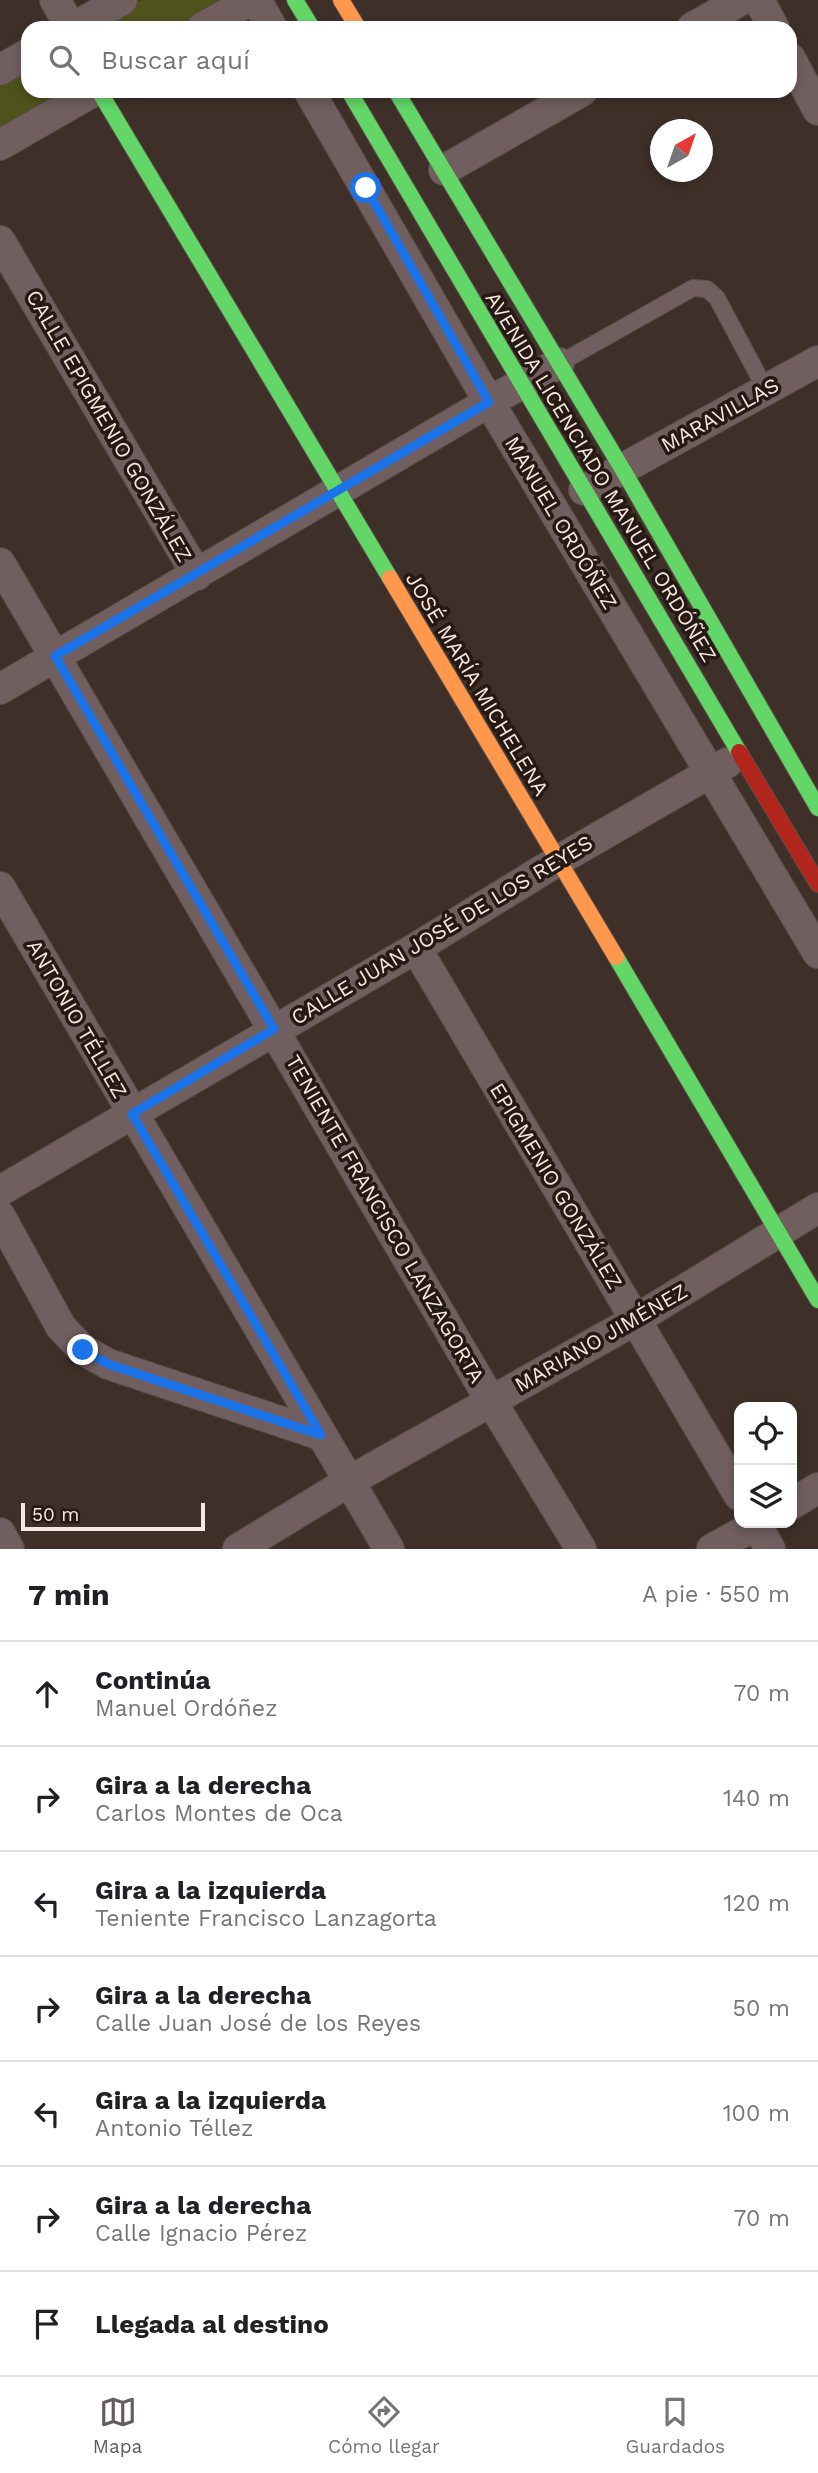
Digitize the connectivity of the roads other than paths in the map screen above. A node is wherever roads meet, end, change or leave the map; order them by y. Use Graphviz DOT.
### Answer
graph roads {
  1 [pos="55,0"];
  2 [pos="122,0"];
  3 [pos="253,0"];
  4 [pos="295,0"];
  5 [pos="341,0"];
  6 [pos="741,0"];
  7 [pos="759,0"];
  8 [pos="68,21"];
  9 [pos="84,21"];
  10 [pos="215,21"];
  11 [pos="267,21"];
  12 [pos="308,21"];
  13 [pos="354,21"];
  14 [pos="704,21"];
  15 [pos="770,21"];
  16 [pos="21,58"];
  17 [pos="0,71"];
  18 [pos="797,71"];
  19 [pos="84,98"];
  20 [pos="101,98"];
  21 [pos="313,98"];
  22 [pos="353,98"];
  23 [pos="400,98"];
  24 [pos="570,98"];
  25 [pos="818,110"];
  26 [pos="0,145"];
  27 [pos="444,170"];
  28 [pos="0,241"];
  29 [pos="818,360"];
  30 [pos="559,363"];
  31 [pos="520,384"];
  32 [pos="766,390"];
  33 [pos="489,402"];
  34 [pos="623,470"];
  35 [pos="584,490"];
  36 [pos="338,491"];
  37 [pos="0,563"];
  38 [pos="197,575"];
  39 [pos="55,656"];
  40 [pos="0,689"];
  41 [pos="774,733"];
  42 [pos="741,754"];
  43 [pos="710,774"];
  44 [pos="814,791"];
  45 [pos="772,804"];
  46 [pos="559,860"];
  47 [pos="818,884"];
  48 [pos="0,887"];
  49 [pos="416,948"];
  50 [pos="818,953"];
  51 [pos="274,1029"];
  52 [pos="132,1114"];
  53 [pos="0,1191"];
  54 [pos="818,1208"];
  55 [pos="0,1216"];
  56 [pos="778,1232"];
  57 [pos="818,1300"];
  58 [pos="635,1320"];
  59 [pos="491,1401"];
  60 [pos="321,1435"];
  61 [pos="348,1482"];
  62 [pos="734,1487"];
  63 [pos="818,1489"];
  64 [pos="797,1501"];
  65 [pos="760,1530"];
  66 [pos="0,1533"];
  67 [pos="9,1549"];
  68 [pos="238,1549"];
  69 [pos="388,1549"];
  70 [pos="581,1549"];
  71 [pos="712,1549"];
  1 -- 8 [label="street"];
  2 -- 9 [label="street"];
  3 -- 10 [label="street"];
  3 -- 11 [label="street"];
  4 -- 12 [label="main road"];
  5 -- 13 [label="main road"];
  6 -- 14 [label="street"];
  7 -- 15 [label="street"];
  16 -- 17 [label="street"];
  18 -- 25 [label="street"];
  19 -- 26 [label="street"];
  20 -- 36 [label="main road, JOSÉ MARÍA MICHELENA"];
  21 -- 33 [label="street, MANUEL ORDÓÑEZ"];
  22 -- 31 [label="main road, AVENIDA LICENCIADO MANUEL ORDÓÑEZ"];
  23 -- 27 [label="main road, AVENIDA LICENCIADO MANUEL ORDÓÑEZ"];
  24 -- 27 [label="street"];
  27 -- 30 [label="main road, AVENIDA LICENCIADO MANUEL ORDÓÑEZ"];
  28 -- 38 [label="street, CALLE EPIGMENIO GONZÁLEZ"];
  29 -- 32 [label="street, MARAVILLAS"];
  30 -- 31 [label="street"];
  30 -- 32 [label="lane"];
  30 -- 34 [label="main road, AVENIDA LICENCIADO MANUEL ORDÓÑEZ"];
  31 -- 33 [label="street"];
  31 -- 35 [label="main road, AVENIDA LICENCIADO MANUEL ORDÓÑEZ"];
  32 -- 34 [label="street, MARAVILLAS"];
  33 -- 36 [label="street"];
  33 -- 43 [label="street, MANUEL ORDÓÑEZ"];
  34 -- 35 [label="street, MARAVILLAS"];
  34 -- 41 [label="main road, AVENIDA LICENCIADO MANUEL ORDÓÑEZ"];
  35 -- 42 [label="main road, AVENIDA LICENCIADO MANUEL ORDÓÑEZ"];
  36 -- 38 [label="street"];
  36 -- 46 [label="main road, JOSÉ MARÍA MICHELENA"];
  37 -- 39 [label="street, TENIENTE FRANCISCO LANZAGORTA"];
  38 -- 39 [label="street"];
  39 -- 40 [label="street"];
  39 -- 51 [label="street, TENIENTE FRANCISCO LANZAGORTA"];
  41 -- 42 [label="street, CALLE JUAN JOSÉ DE LOS REYES"];
  41 -- 44 [label="main road, AVENIDA LICENCIADO MANUEL ORDÓÑEZ"];
  42 -- 43 [label="street, CALLE JUAN JOSÉ DE LOS REYES"];
  42 -- 45 [label="main road, AVENIDA LICENCIADO MANUEL ORDÓÑEZ"];
  43 -- 46 [label="street, CALLE JUAN JOSÉ DE LOS REYES"];
  43 -- 50 [label="street, MANUEL ORDÓÑEZ"];
  44 -- 45 [label="street"];
  45 -- 47 [label="main road, AVENIDA LICENCIADO MANUEL ORDÓÑEZ"];
  46 -- 49 [label="street, CALLE JUAN JOSÉ DE LOS REYES"];
  46 -- 56 [label="main road, JOSÉ MARÍA MICHELENA"];
  48 -- 52 [label="street, ANTONIO TÉLLEZ"];
  49 -- 51 [label="street, CALLE JUAN JOSÉ DE LOS REYES"];
  49 -- 58 [label="street, EPIGMENIO GONZÁLEZ"];
  51 -- 52 [label="street, CALLE JUAN JOSÉ DE LOS REYES"];
  51 -- 59 [label="street, TENIENTE FRANCISCO LANZAGORTA"];
  52 -- 53 [label="street, CALLE JUAN JOSÉ DE LOS REYES"];
  52 -- 60 [label="street, ANTONIO TÉLLEZ"];
  54 -- 56 [label="street, MARIANO JIMÉNEZ"];
  55 -- 60 [label="street"];
  56 -- 57 [label="main road, JOSÉ MARÍA MICHELENA"];
  56 -- 58 [label="street, MARIANO JIMÉNEZ"];
  58 -- 59 [label="street, MARIANO JIMÉNEZ"];
  58 -- 62 [label="street, EPIGMENIO GONZÁLEZ"];
  59 -- 61 [label="street, MARIANO JIMÉNEZ"];
  59 -- 70 [label="street, TENIENTE FRANCISCO LANZAGORTA"];
  60 -- 61 [label="street, ANTONIO TÉLLEZ"];
  61 -- 68 [label="street, MARIANO JIMÉNEZ"];
  61 -- 69 [label="street, ANTONIO TÉLLEZ"];
  63 -- 64 [label="street"];
  65 -- 71 [label="street"];
  66 -- 67 [label="street"];
}
